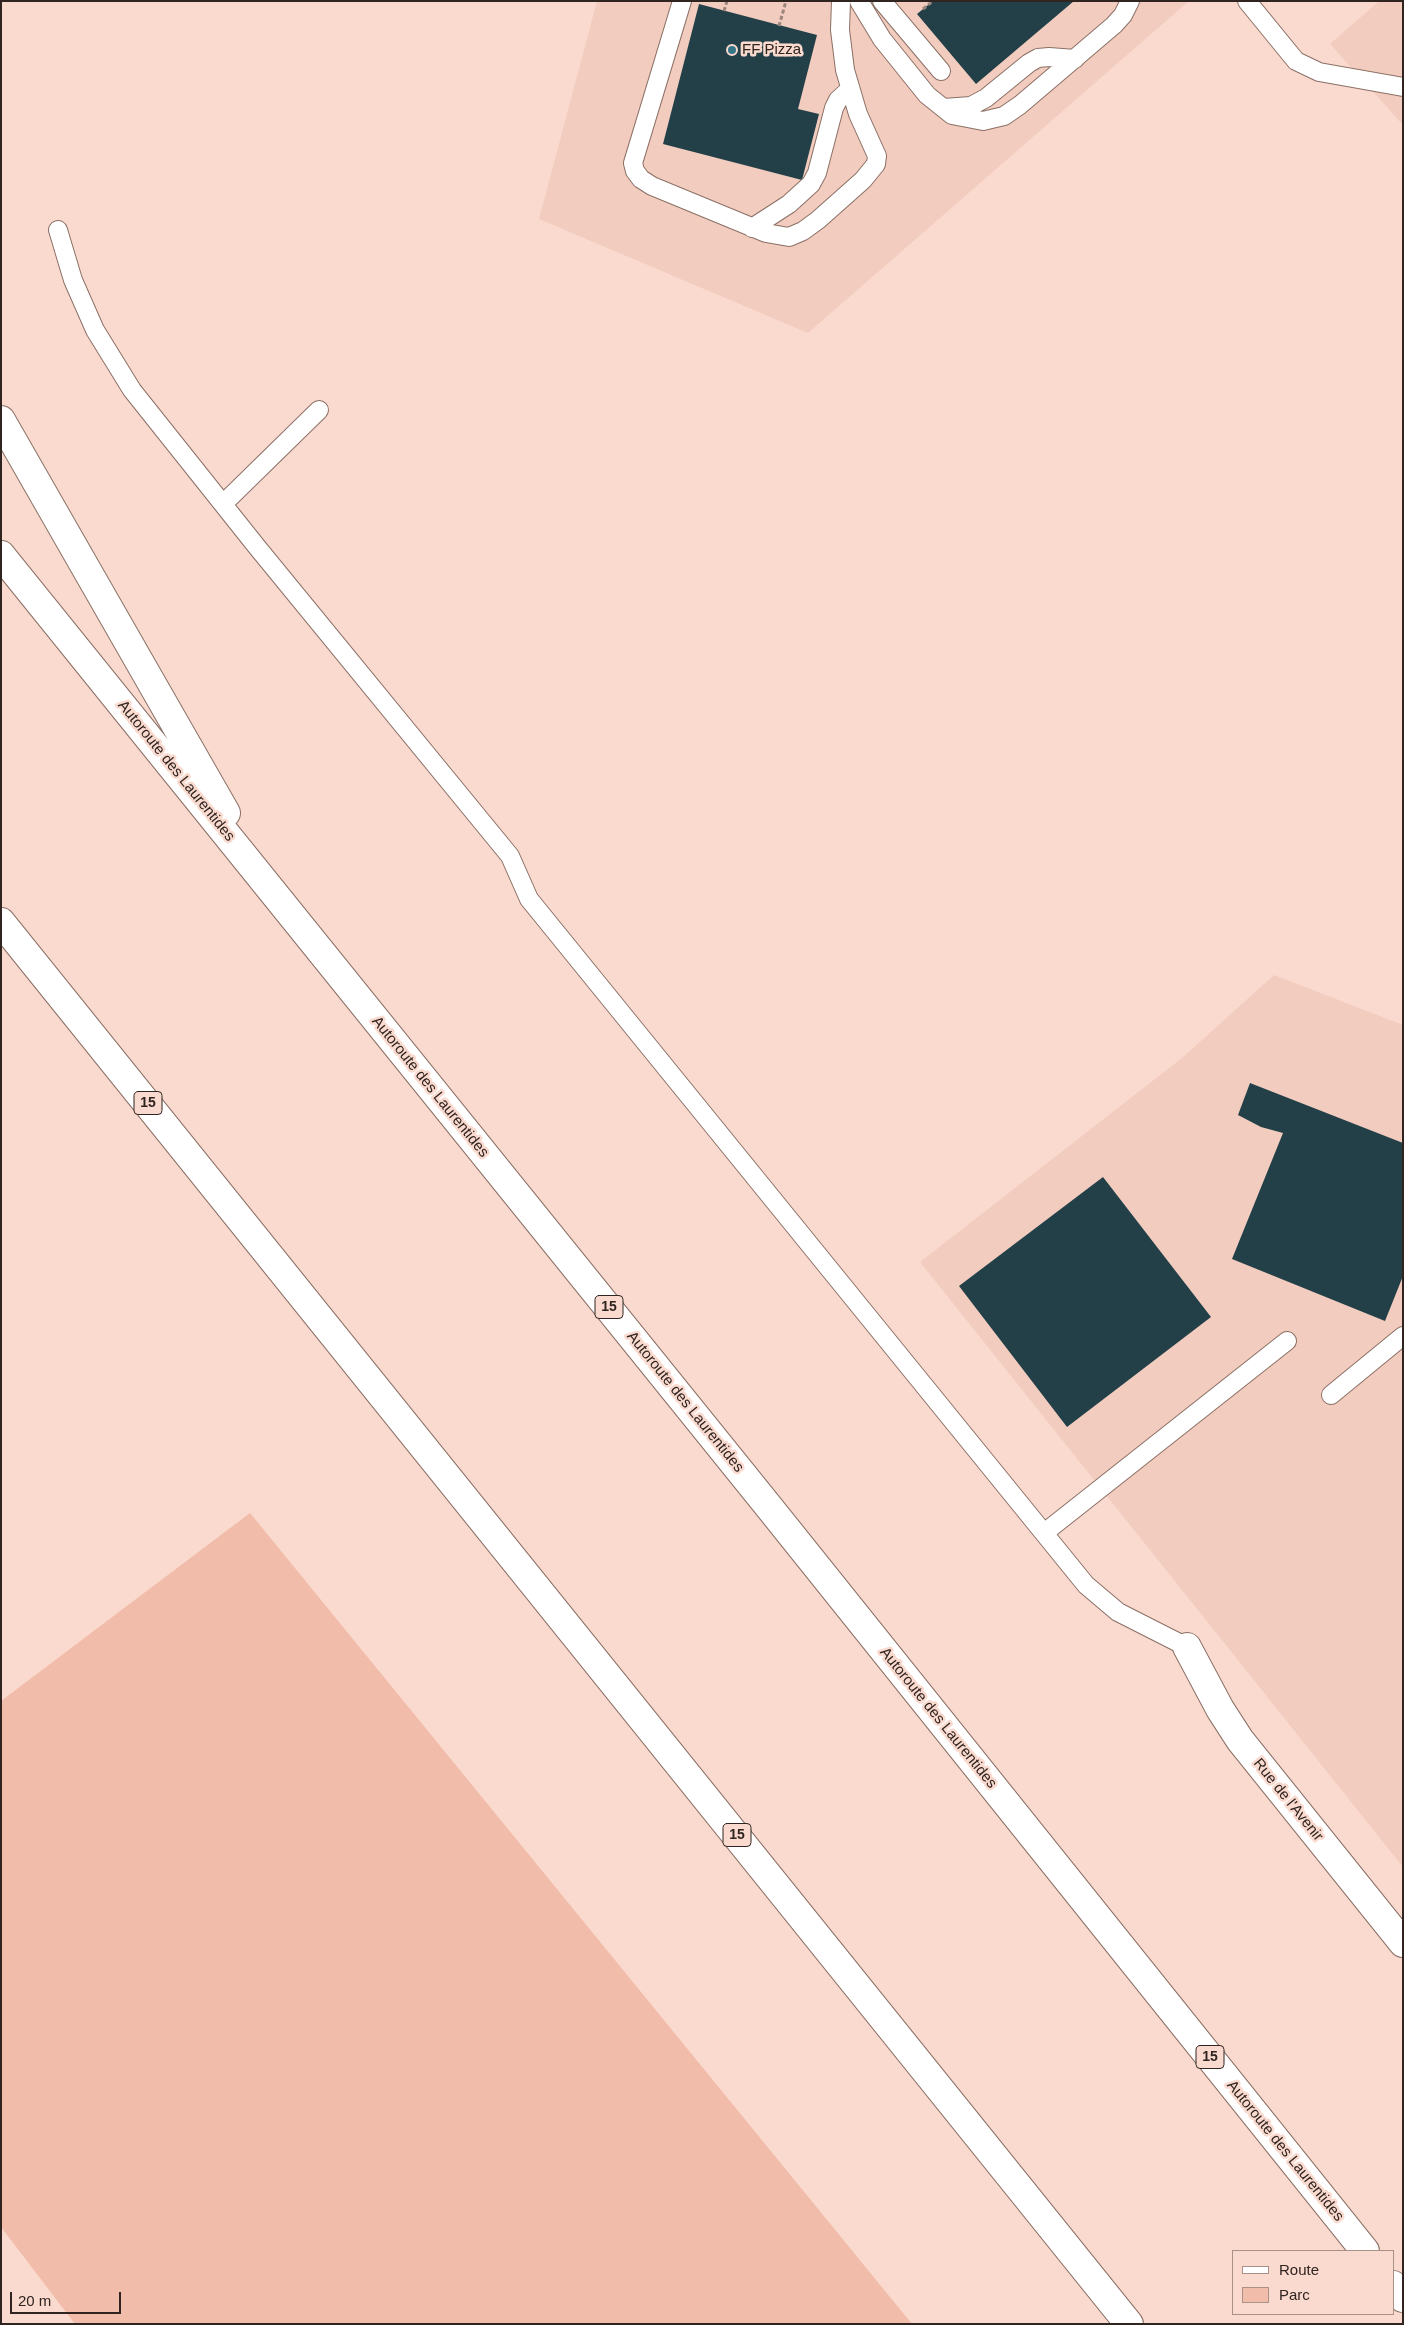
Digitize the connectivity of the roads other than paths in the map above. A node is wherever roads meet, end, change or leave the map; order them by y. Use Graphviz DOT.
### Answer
graph roads {
  1 [pos="682,1"];
  2 [pos="842,1"];
  3 [pos="858,1"];
  4 [pos="882,1"];
  5 [pos="1130,1"];
  6 [pos="1247,1"];
  7 [pos="1075,59"];
  8 [pos="941,71"];
  9 [pos="1403,87"];
  10 [pos="850,89"];
  11 [pos="941,108"];
  12 [pos="752,228"];
  13 [pos="58,230"];
  14 [pos="319,410"];
  15 [pos="1,420"];
  16 [pos="223,504"];
  17 [pos="1,555"];
  18 [pos="268,886"];
  19 [pos="1,922"];
  20 [pos="1403,1336"];
  21 [pos="1287,1341"];
  22 [pos="1331,1395"];
  23 [pos="1044,1533"];
  24 [pos="1187,1647"];
  25 [pos="1403,1943"];
  26 [pos="1364,2250"];
  27 [pos="1394,2286"];
  28 [pos="1403,2298"];
  29 [pos="1129,2324"];
  1 -- 12 [label="lane"];
  2 -- 10 [label="lane"];
  3 -- 11 [label="lane"];
  4 -- 8 [label="lane"];
  5 -- 7 [label="lane"];
  6 -- 9 [label="lane"];
  7 -- 11 [label="lane"];
  7 -- 11 [label="lane"];
  10 -- 12 [label="lane"];
  10 -- 12 [label="lane"];
  13 -- 16 [label="lane"];
  14 -- 16 [label="lane"];
  15 -- 18 [label="main road"];
  16 -- 23 [label="lane"];
  17 -- 18 [label="main road, Autoroute des Laurentides / 15"];
  18 -- 26 [label="main road, Autoroute des Laurentides / 15"];
  19 -- 29 [label="main road, 15"];
  20 -- 22 [label="lane"];
  21 -- 23 [label="lane"];
  23 -- 24 [label="lane"];
  24 -- 25 [label="main road, Rue de l'Avenir"];
  27 -- 28 [label="main road"];
}
